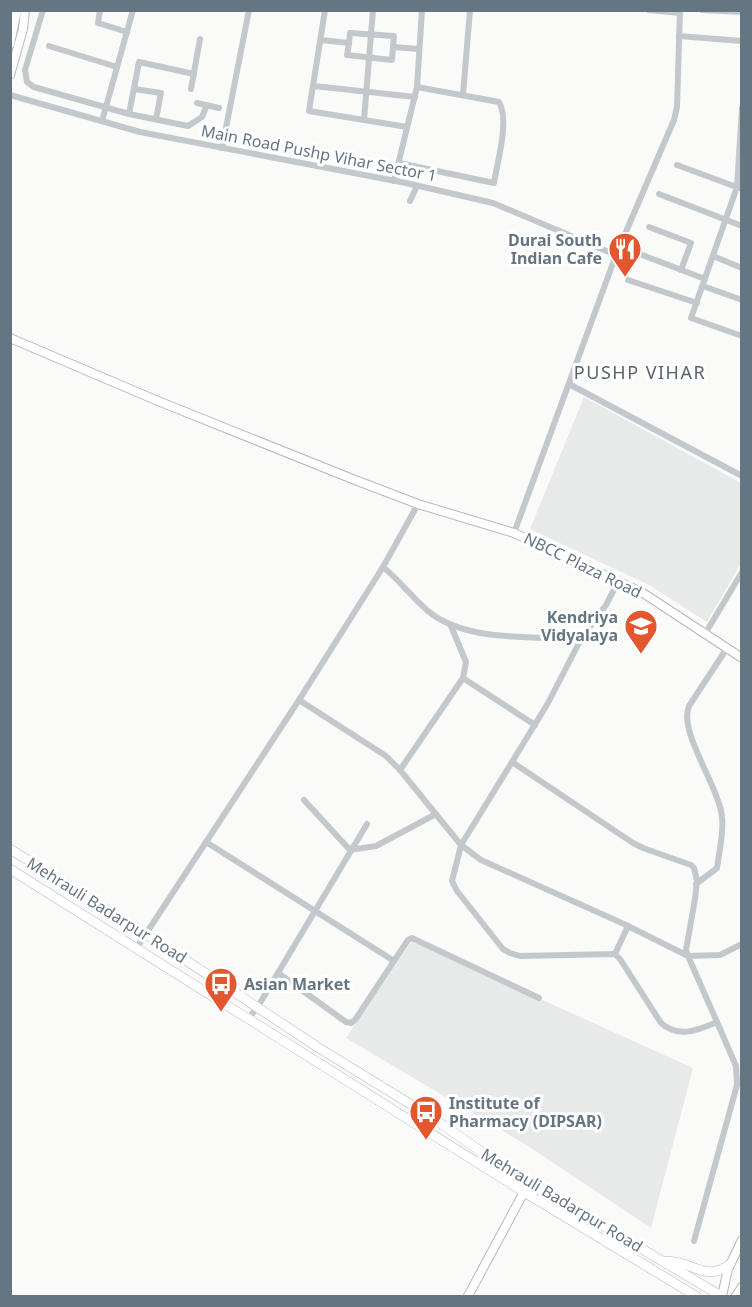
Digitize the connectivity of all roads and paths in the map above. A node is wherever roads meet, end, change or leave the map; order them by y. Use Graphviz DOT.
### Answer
graph roads {
  1 [pos="17,10"];
  2 [pos="25,10"];
  3 [pos="43,10"];
  4 [pos="100,10"];
  5 [pos="133,10"];
  6 [pos="249,10"];
  7 [pos="325,10"];
  8 [pos="373,10"];
  9 [pos="422,10"];
  10 [pos="470,10"];
  11 [pos="649,10"];
  12 [pos="702,10"];
  13 [pos="680,12"];
  14 [pos="741,12"];
  15 [pos="127,32"];
  16 [pos="371,34"];
  17 [pos="679,36"];
  18 [pos="200,39"];
  19 [pos="321,40"];
  20 [pos="741,41"];
  21 [pos="349,43"];
  22 [pos="10,44"];
  23 [pos="49,46"];
  24 [pos="393,47"];
  25 [pos="419,49"];
  26 [pos="369,58"];
  27 [pos="117,67"];
  28 [pos="194,74"];
  29 [pos="10,75"];
  30 [pos="314,86"];
  31 [pos="417,87"];
  32 [pos="134,89"];
  33 [pos="191,89"];
  34 [pos="366,93"];
  35 [pos="463,94"];
  36 [pos="10,95"];
  37 [pos="415,97"];
  38 [pos="197,103"];
  39 [pos="207,105"];
  40 [pos="106,108"];
  41 [pos="219,108"];
  42 [pos="741,108"];
  43 [pos="129,114"];
  44 [pos="156,119"];
  45 [pos="364,120"];
  46 [pos="102,121"];
  47 [pos="407,127"];
  48 [pos="222,148"];
  49 [pos="399,163"];
  50 [pos="677,165"];
  51 [pos="394,181"];
  52 [pos="417,186"];
  53 [pos="739,188"];
  54 [pos="659,194"];
  55 [pos="410,201"];
  56 [pos="726,221"];
  57 [pos="649,226"];
  58 [pos="741,226"];
  59 [pos="637,253"];
  60 [pos="616,255"];
  61 [pos="713,256"];
  62 [pos="741,268"];
  63 [pos="681,270"];
  64 [pos="628,280"];
  65 [pos="704,282"];
  66 [pos="741,300"];
  67 [pos="697,303"];
  68 [pos="741,336"];
  69 [pos="10,338"];
  70 [pos="569,384"];
  71 [pos="741,476"];
  72 [pos="417,504"];
  73 [pos="514,533"];
  74 [pos="383,567"];
  75 [pos="741,572"];
  76 [pos="618,582"];
  77 [pos="451,626"];
  78 [pos="705,634"];
  79 [pos="581,639"];
  80 [pos="727,648"];
  81 [pos="741,658"];
  82 [pos="464,678"];
  83 [pos="299,700"];
  84 [pos="535,725"];
  85 [pos="512,762"];
  86 [pos="400,770"];
  87 [pos="304,800"];
  88 [pos="436,814"];
  89 [pos="367,824"];
  90 [pos="206,842"];
  91 [pos="461,845"];
  92 [pos="10,849"];
  93 [pos="350,850"];
  94 [pos="10,869"];
  95 [pos="696,884"];
  96 [pos="315,912"];
  97 [pos="628,926"];
  98 [pos="146,934"];
  99 [pos="741,944"];
  100 [pos="136,949"];
  101 [pos="615,954"];
  102 [pos="688,956"];
  103 [pos="394,961"];
  104 [pos="278,972"];
  105 [pos="538,998"];
  106 [pos="257,1008"];
  107 [pos="248,1019"];
  108 [pos="717,1022"];
  109 [pos="524,1192"];
  110 [pos="741,1240"];
  111 [pos="694,1241"];
  112 [pos="664,1261"];
  113 [pos="730,1264"];
  114 [pos="741,1287"];
  115 [pos="468,1296"];
  116 [pos="696,1296"];
  117 [pos="722,1296"];
  118 [pos="736,1296"];
  1 -- 22 [label="street"];
  2 -- 29 [label="street"];
  3 -- 40 [label="street"];
  4 -- 15 [label="street"];
  5 -- 15 [label="street"];
  6 -- 48 [label="street"];
  7 -- 19 [label="street"];
  8 -- 16 [label="street"];
  9 -- 25 [label="street"];
  10 -- 35 [label="street"];
  11 -- 13 [label="street"];
  12 -- 14 [label="street"];
  13 -- 17 [label="street"];
  15 -- 27 [label="street"];
  16 -- 21 [label="street"];
  16 -- 24 [label="street"];
  16 -- 26 [label="street"];
  17 -- 20 [label="street"];
  17 -- 60 [label="street"];
  18 -- 28 [label="street"];
  19 -- 21 [label="street"];
  19 -- 30 [label="street"];
  21 -- 26 [label="street"];
  23 -- 27 [label="street"];
  24 -- 25 [label="street"];
  24 -- 26 [label="street"];
  25 -- 31 [label="street"];
  26 -- 34 [label="street"];
  27 -- 40 [label="street"];
  28 -- 32 [label="street"];
  28 -- 33 [label="street"];
  30 -- 34 [label="street"];
  30 -- 45 [label="street"];
  31 -- 35 [label="street"];
  31 -- 37 [label="street"];
  32 -- 43 [label="street"];
  32 -- 44 [label="street"];
  34 -- 37 [label="street"];
  34 -- 45 [label="street"];
  35 -- 49 [label="street"];
  36 -- 46 [label="street, Main Road Pushp Vihar Sector 1"];
  37 -- 47 [label="street"];
  38 -- 39 [label="street"];
  39 -- 41 [label="street"];
  39 -- 44 [label="street"];
  40 -- 43 [label="street"];
  40 -- 46 [label="street"];
  42 -- 53 [label="street"];
  43 -- 44 [label="street"];
  45 -- 47 [label="street"];
  46 -- 48 [label="street, Main Road Pushp Vihar Sector 1"];
  47 -- 49 [label="street"];
  48 -- 51 [label="street, Main Road Pushp Vihar Sector 1"];
  49 -- 51 [label="street"];
  50 -- 53 [label="street"];
  51 -- 52 [label="street, Main Road Pushp Vihar Sector 1"];
  52 -- 55 [label="street"];
  52 -- 60 [label="street, Main Road Pushp Vihar Sector 1"];
  53 -- 56 [label="street"];
  54 -- 56 [label="street"];
  56 -- 58 [label="street"];
  56 -- 61 [label="street"];
  57 -- 63 [label="street"];
  59 -- 63 [label="street"];
  60 -- 70 [label="street"];
  61 -- 62 [label="street"];
  61 -- 65 [label="street"];
  63 -- 65 [label="street"];
  64 -- 67 [label="street"];
  65 -- 66 [label="street"];
  65 -- 67 [label="street"];
  67 -- 68 [label="street"];
  69 -- 72 [label="street, NBCC Plaza Road"];
  70 -- 71 [label="street"];
  70 -- 73 [label="street"];
  72 -- 73 [label="street, NBCC Plaza Road"];
  72 -- 74 [label="street"];
  73 -- 76 [label="street, NBCC Plaza Road"];
  74 -- 77 [label="street"];
  74 -- 83 [label="street"];
  75 -- 78 [label="street"];
  76 -- 78 [label="street, NBCC Plaza Road"];
  76 -- 79 [label="street"];
  77 -- 79 [label="street"];
  77 -- 82 [label="street"];
  78 -- 80 [label="street, NBCC Plaza Road"];
  79 -- 84 [label="street"];
  80 -- 81 [label="street, NBCC Plaza Road"];
  80 -- 95 [label="street"];
  82 -- 84 [label="street"];
  82 -- 86 [label="street"];
  83 -- 86 [label="street"];
  83 -- 90 [label="street"];
  84 -- 85 [label="street"];
  85 -- 91 [label="street"];
  85 -- 95 [label="street"];
  86 -- 88 [label="street"];
  87 -- 93 [label="street"];
  88 -- 91 [label="street"];
  88 -- 93 [label="street"];
  89 -- 93 [label="street"];
  90 -- 96 [label="street"];
  90 -- 98 [label="street"];
  91 -- 97 [label="street"];
  91 -- 101 [label="street"];
  92 -- 98 [label="main road, Mehrauli Badarpur Road"];
  93 -- 96 [label="street"];
  94 -- 100 [label="main road, Mehrauli Badarpur Road"];
  95 -- 102 [label="street"];
  96 -- 103 [label="street"];
  96 -- 104 [label="street"];
  97 -- 101 [label="street"];
  97 -- 102 [label="street"];
  98 -- 100 [label="street"];
  98 -- 106 [label="main road, Mehrauli Badarpur Road"];
  99 -- 102 [label="street"];
  100 -- 107 [label="main road, Mehrauli Badarpur Road"];
  101 -- 108 [label="street"];
  102 -- 108 [label="street"];
  103 -- 104 [label="street"];
  103 -- 105 [label="street"];
  104 -- 106 [label="street"];
  106 -- 107 [label="street"];
  106 -- 112 [label="main road, Mehrauli Badarpur Road"];
  107 -- 109 [label="main road, Mehrauli Badarpur Road"];
  108 -- 111 [label="street"];
  109 -- 115 [label="street"];
  109 -- 116 [label="main road, Mehrauli Badarpur Road"];
  110 -- 113 [label="street"];
  112 -- 113 [label="main road"];
  112 -- 117 [label="main road, Mehrauli Badarpur Road"];
  113 -- 117 [label="street"];
  114 -- 118 [label="street"];
}
